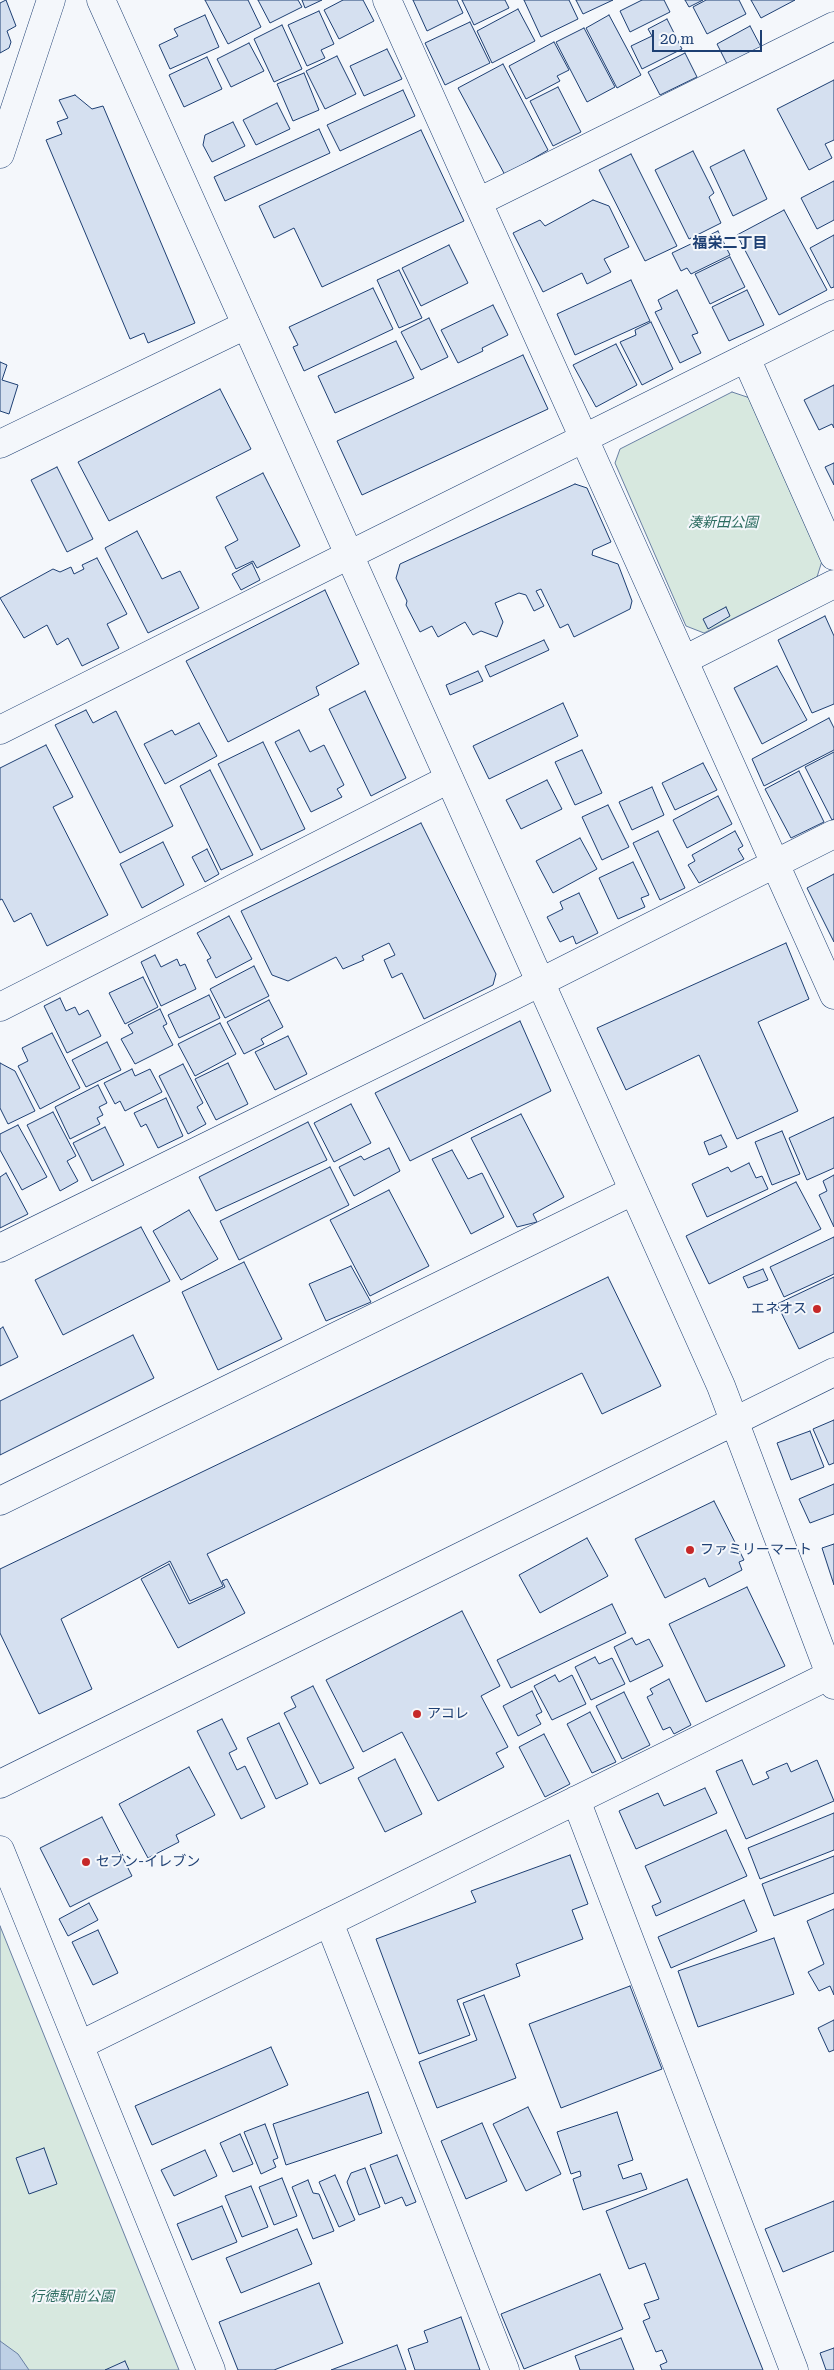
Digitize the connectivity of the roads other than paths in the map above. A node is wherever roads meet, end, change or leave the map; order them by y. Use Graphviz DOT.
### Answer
graph roads {
  1 [pos="51,0"];
  2 [pos="101,0"];
  3 [pos="387,0"];
  4 [pos="834,26"];
  5 [pos="0,154"];
  6 [pos="478,202"];
  7 [pos="834,314"];
  8 [pos="246,325"];
  9 [pos="746,358"];
  10 [pos="584,438"];
  11 [pos="0,444"];
  12 [pos="349,555"];
  13 [pos="834,556"];
  14 [pos="834,584"];
  15 [pos="684,660"];
  16 [pos="0,730"];
  17 [pos="449,779"];
  18 [pos="834,834"];
  19 [pos="775,863"];
  20 [pos="540,982"];
  21 [pos="834,995"];
  22 [pos="0,1007"];
  23 [pos="633,1191"];
  24 [pos="0,1248"];
  25 [pos="834,1372"];
  26 [pos="734,1422"];
  27 [pos="0,1502"];
  28 [pos="832,1680"];
  29 [pos="0,1784"];
  30 [pos="576,1800"];
  31 [pos="0,1850"];
  32 [pos="329,1922"];
  33 [pos="80,2045"];
  34 [pos="211,2370"];
  35 [pos="505,2370"];
  36 [pos="794,2370"];
  1 -- 5 [label="street"];
  2 -- 8 [label="street"];
  3 -- 6 [label="street"];
  4 -- 6 [label="street"];
  6 -- 10 [label="street"];
  7 -- 9 [label="street"];
  8 -- 11 [label="street"];
  8 -- 12 [label="street"];
  9 -- 10 [label="street"];
  9 -- 13 [label="street"];
  10 -- 12 [label="street"];
  10 -- 15 [label="street"];
  12 -- 16 [label="street"];
  12 -- 17 [label="street"];
  14 -- 15 [label="street"];
  15 -- 19 [label="street"];
  17 -- 20 [label="street"];
  17 -- 22 [label="street"];
  18 -- 19 [label="street"];
  19 -- 20 [label="street"];
  19 -- 21 [label="street"];
  20 -- 23 [label="street"];
  20 -- 24 [label="street"];
  23 -- 26 [label="street"];
  23 -- 27 [label="street"];
  25 -- 26 [label="street"];
  26 -- 28 [label="street"];
  26 -- 29 [label="street"];
  28 -- 30 [label="street"];
  30 -- 32 [label="street"];
  30 -- 36 [label="street"];
  31 -- 33 [label="street"];
  32 -- 33 [label="street"];
  32 -- 35 [label="street"];
  33 -- 34 [label="street"];
}
